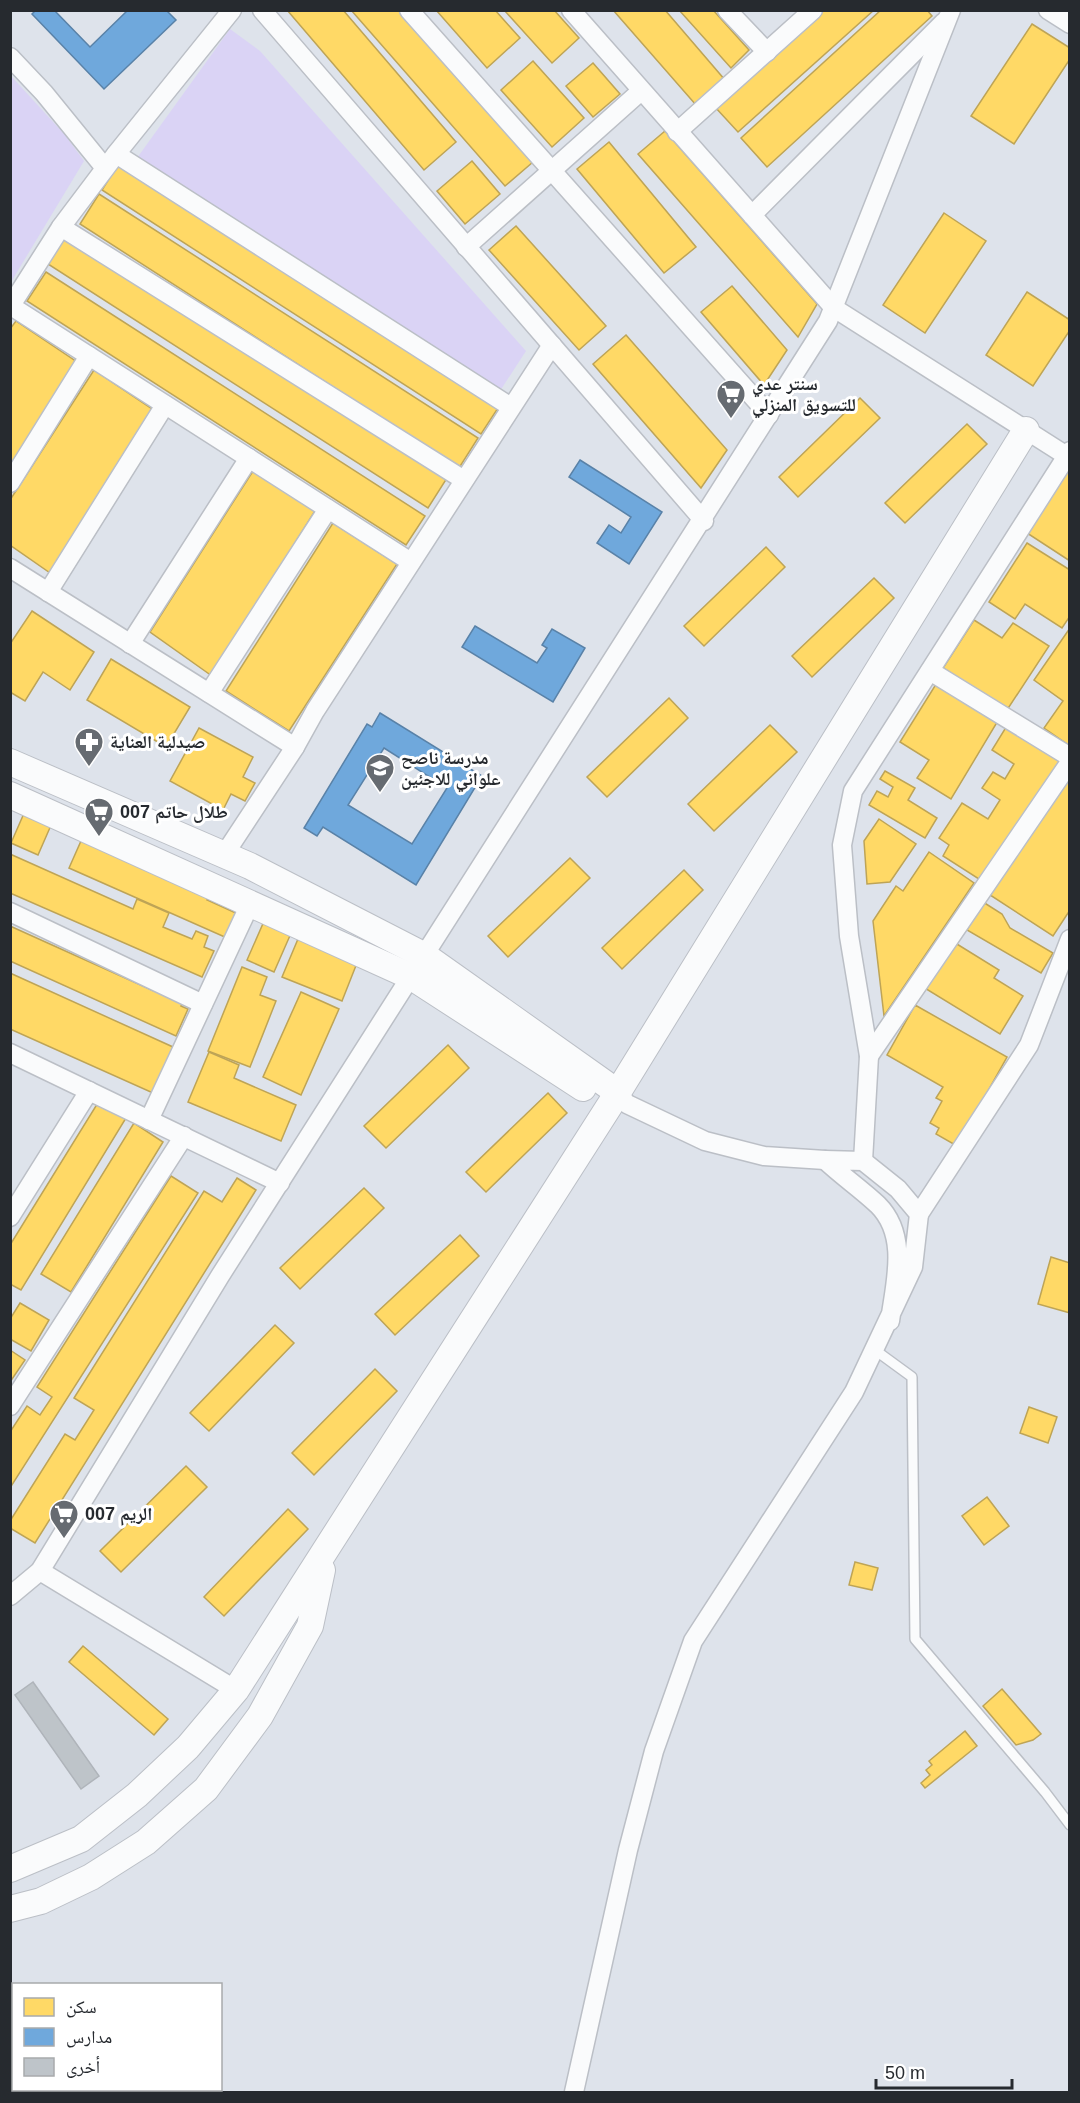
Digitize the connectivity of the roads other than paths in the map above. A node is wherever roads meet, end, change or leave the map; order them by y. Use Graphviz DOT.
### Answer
graph roads {
  1 [pos="232,10"];
  2 [pos="262,10"];
  3 [pos="409,10"];
  4 [pos="571,10"];
  5 [pos="727,10"];
  6 [pos="813,10"];
  7 [pos="1048,10"];
  8 [pos="951,12"];
  9 [pos="1070,24"];
  10 [pos="767,52"];
  11 [pos="10,57"];
  12 [pos="641,91"];
  13 [pos="677,132"];
  14 [pos="111,161"];
  15 [pos="550,171"];
  16 [pos="752,215"];
  17 [pos="61,226"];
  18 [pos="466,247"];
  19 [pos="11,306"];
  20 [pos="834,308"];
  21 [pos="552,345"];
  22 [pos="89,356"];
  23 [pos="165,405"];
  24 [pos="512,407"];
  25 [pos="769,415"];
  26 [pos="1026,430"];
  27 [pos="1069,455"];
  28 [pos="249,458"];
  29 [pos="464,480"];
  30 [pos="10,483"];
  31 [pos="328,509"];
  32 [pos="704,521"];
  33 [pos="411,562"];
  34 [pos="10,568"];
  35 [pos="48,592"];
  36 [pos="130,644"];
  37 [pos="930,671"];
  38 [pos="209,693"];
  39 [pos="295,747"];
  40 [pos="1070,757"];
  41 [pos="10,762"];
  42 [pos="1070,762"];
  43 [pos="12,801"];
  44 [pos="224,855"];
  45 [pos="251,903"];
  46 [pos="10,912"];
  47 [pos="1070,939"];
  48 [pos="419,966"];
  49 [pos="203,1005"];
  50 [pos="10,1053"];
  51 [pos="869,1056"];
  52 [pos="89,1091"];
  53 [pos="618,1100"];
  54 [pos="149,1120"];
  55 [pos="184,1136"];
  56 [pos="825,1160"];
  57 [pos="863,1161"];
  58 [pos="280,1183"];
  59 [pos="920,1214"];
  60 [pos="10,1217"];
  61 [pos="890,1321"];
  62 [pos="875,1350"];
  63 [pos="10,1406"];
  64 [pos="325,1555"];
  65 [pos="40,1571"];
  66 [pos="10,1596"];
  67 [pos="236,1690"];
  68 [pos="1070,1825"];
  69 [pos="10,1869"];
  70 [pos="10,1909"];
  71 [pos="574,2092"];
  1 -- 14 [label="street"];
  2 -- 18 [label="street"];
  3 -- 15 [label="street"];
  4 -- 12 [label="street"];
  5 -- 10 [label="street"];
  6 -- 10 [label="street"];
  7 -- 9 [label="street"];
  8 -- 16 [label="street"];
  8 -- 20 [label="street"];
  10 -- 13 [label="street"];
  11 -- 14 [label="street"];
  12 -- 13 [label="street"];
  12 -- 15 [label="street"];
  13 -- 16 [label="street"];
  14 -- 17 [label="street"];
  14 -- 24 [label="street"];
  15 -- 18 [label="street"];
  15 -- 25 [label="street"];
  16 -- 20 [label="street"];
  17 -- 19 [label="street"];
  17 -- 29 [label="street"];
  18 -- 21 [label="street"];
  19 -- 22 [label="street"];
  20 -- 25 [label="street"];
  20 -- 26 [label="street"];
  21 -- 24 [label="street"];
  21 -- 32 [label="street"];
  22 -- 23 [label="street"];
  22 -- 30 [label="street"];
  23 -- 28 [label="street"];
  23 -- 35 [label="street"];
  24 -- 29 [label="street"];
  25 -- 32 [label="street"];
  26 -- 27 [label="street"];
  26 -- 53 [label="main road"];
  27 -- 37 [label="street"];
  28 -- 31 [label="street"];
  28 -- 36 [label="street"];
  29 -- 33 [label="street"];
  31 -- 33 [label="street"];
  31 -- 38 [label="street"];
  32 -- 48 [label="street"];
  33 -- 39 [label="street"];
  34 -- 35 [label="street"];
  35 -- 36 [label="street"];
  36 -- 38 [label="street"];
  37 -- 40 [label="street"];
  37 -- 51 [label="street"];
  38 -- 39 [label="street"];
  39 -- 44 [label="street"];
  41 -- 44 [label="main road"];
  42 -- 51 [label="street"];
  43 -- 45 [label="main road"];
  44 -- 48 [label="main road"];
  45 -- 48 [label="main road"];
  45 -- 49 [label="street"];
  46 -- 49 [label="street"];
  47 -- 59 [label="street"];
  48 -- 53 [label="main road"];
  48 -- 58 [label="street"];
  49 -- 54 [label="street"];
  50 -- 52 [label="street"];
  51 -- 57 [label="street"];
  52 -- 54 [label="street"];
  52 -- 60 [label="street"];
  53 -- 56 [label="street"];
  53 -- 64 [label="main road"];
  54 -- 55 [label="street"];
  55 -- 58 [label="street"];
  55 -- 63 [label="street"];
  56 -- 57 [label="street"];
  56 -- 61 [label="street"];
  57 -- 59 [label="street"];
  58 -- 65 [label="street"];
  59 -- 61 [label="street"];
  61 -- 62 [label="street"];
  62 -- 68 [label="lane"];
  62 -- 71 [label="street"];
  64 -- 67 [label="main road"];
  64 -- 70 [label="main road"];
  65 -- 66 [label="street"];
  65 -- 67 [label="street"];
  67 -- 69 [label="main road"];
}
